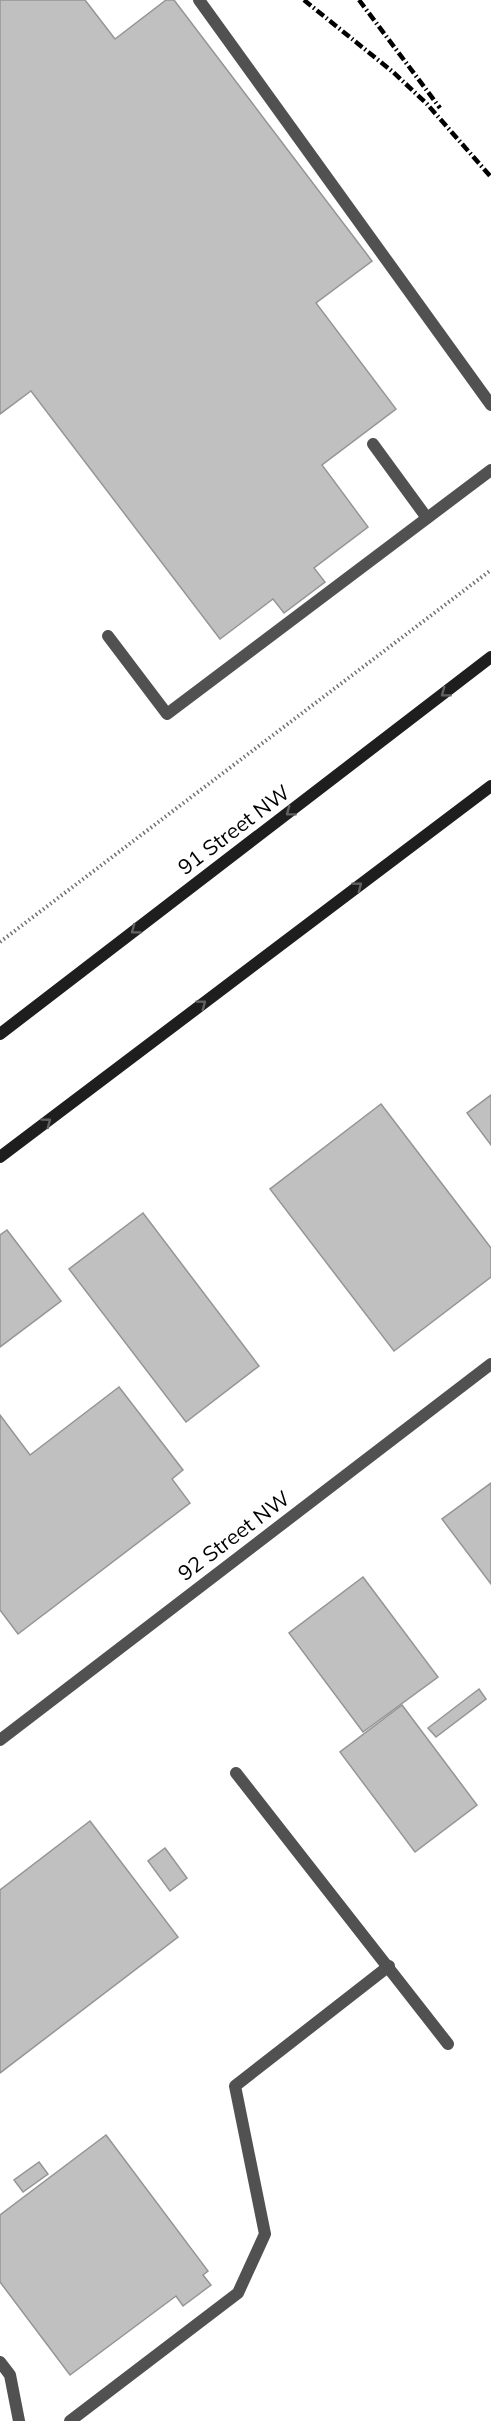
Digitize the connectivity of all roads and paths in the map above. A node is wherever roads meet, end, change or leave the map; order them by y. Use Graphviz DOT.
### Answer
graph roads {
  1 [pos="199,0"];
  2 [pos="491,405"];
  3 [pos="373,444"];
  4 [pos="491,470"];
  5 [pos="427,518"];
  6 [pos="491,570"];
  7 [pos="108,636"];
  8 [pos="491,657"];
  9 [pos="491,786"];
  10 [pos="0,942"];
  11 [pos="0,1034"];
  12 [pos="0,1157"];
  13 [pos="491,1364"];
  14 [pos="0,1740"];
  15 [pos="236,1773"];
  16 [pos="389,1966"];
  17 [pos="448,2044"];
  18 [pos="0,2361"];
  19 [pos="19,2421"];
  20 [pos="70,2421"];
  1 -- 2 [label="street"];
  3 -- 5 [label="street"];
  4 -- 5 [label="street"];
  5 -- 7 [label="street"];
  6 -- 10 [label="path"];
  8 -- 11 [label="main road, 91 Street NW, one-way"];
  12 -- 9 [label="main road, one-way"];
  13 -- 14 [label="street, 92 Street NW"];
  15 -- 16 [label="street"];
  16 -- 17 [label="street"];
  16 -- 20 [label="street"];
  18 -- 19 [label="street"];
}
